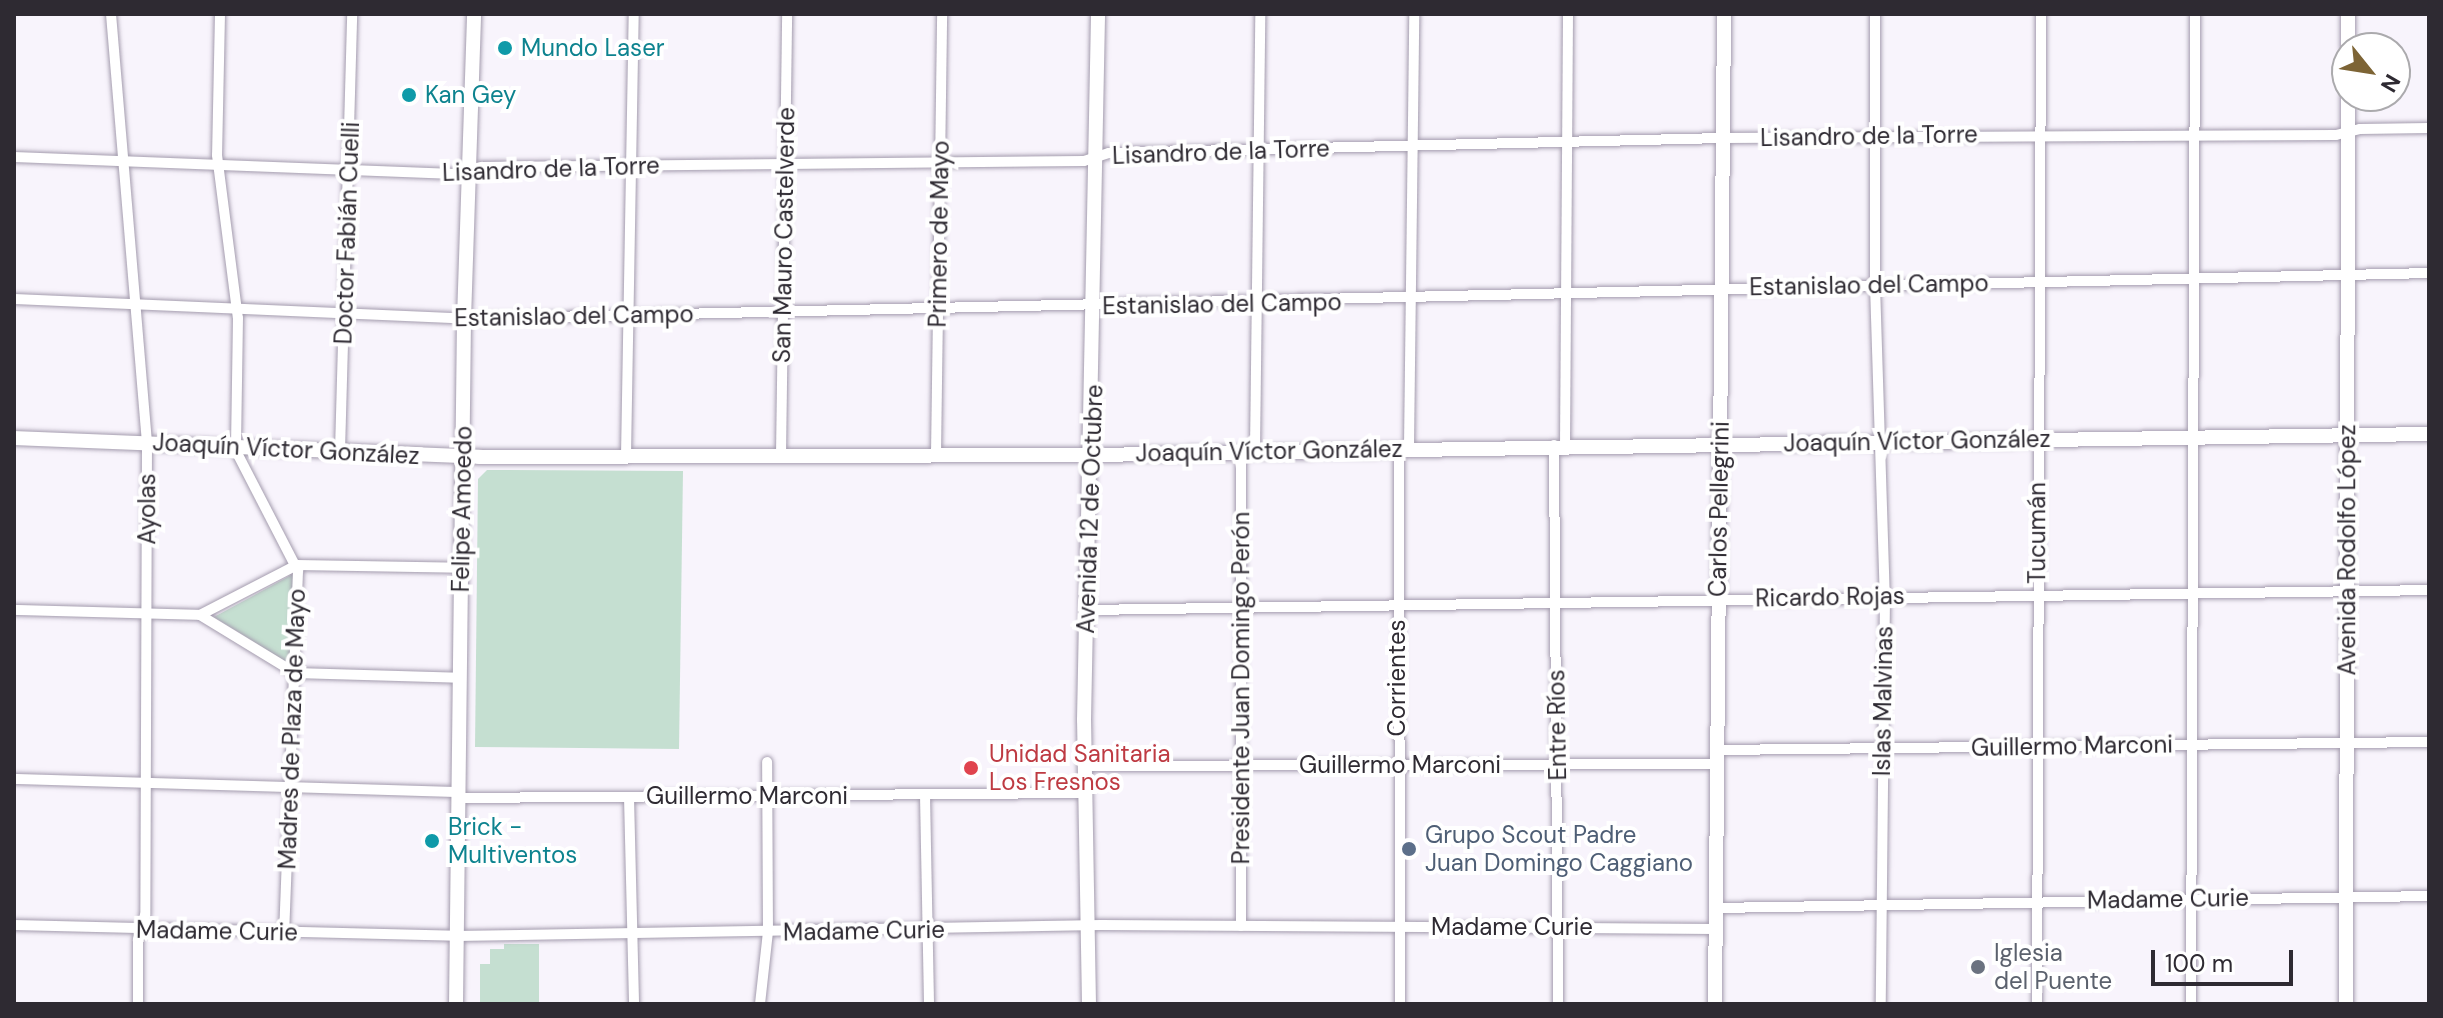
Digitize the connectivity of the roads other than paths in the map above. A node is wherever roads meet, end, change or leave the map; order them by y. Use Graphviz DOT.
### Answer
graph roads {
  1 [pos="111,14"];
  2 [pos="220,14"];
  3 [pos="352,14"];
  4 [pos="474,14"];
  5 [pos="634,14"];
  6 [pos="787,14"];
  7 [pos="942,14"];
  8 [pos="1098,14"];
  9 [pos="1260,14"];
  10 [pos="1414,14"];
  11 [pos="1568,14"];
  12 [pos="1724,14"];
  13 [pos="1875,14"];
  14 [pos="2041,14"];
  15 [pos="2195,14"];
  16 [pos="2348,112"];
  17 [pos="2429,128"];
  18 [pos="2348,133"];
  19 [pos="1875,135"];
  20 [pos="2042,135"];
  21 [pos="2194,136"];
  22 [pos="1722,138"];
  23 [pos="1566,141"];
  24 [pos="1411,146"];
  25 [pos="1258,150"];
  26 [pos="14,157"];
  27 [pos="1097,157"];
  28 [pos="122,161"];
  29 [pos="785,163"];
  30 [pos="941,163"];
  31 [pos="218,165"];
  32 [pos="628,165"];
  33 [pos="349,170"];
  34 [pos="468,170"];
  35 [pos="2429,273"];
  36 [pos="2347,276"];
  37 [pos="2193,280"];
  38 [pos="2040,281"];
  39 [pos="1875,285"];
  40 [pos="1722,289"];
  41 [pos="1566,295"];
  42 [pos="14,299"];
  43 [pos="1414,300"];
  44 [pos="134,304"];
  45 [pos="1258,304"];
  46 [pos="1095,307"];
  47 [pos="237,309"];
  48 [pos="937,310"];
  49 [pos="783,312"];
  50 [pos="345,313"];
  51 [pos="628,316"];
  52 [pos="464,319"];
  53 [pos="2347,434"];
  54 [pos="2429,434"];
  55 [pos="2191,437"];
  56 [pos="14,438"];
  57 [pos="2037,439"];
  58 [pos="1883,442"];
  59 [pos="147,443"];
  60 [pos="1719,443"];
  61 [pos="1560,445"];
  62 [pos="235,447"];
  63 [pos="1404,448"];
  64 [pos="1248,450"];
  65 [pos="340,451"];
  66 [pos="936,454"];
  67 [pos="781,455"];
  68 [pos="1092,455"];
  69 [pos="626,456"];
  70 [pos="462,457"];
  71 [pos="297,565"];
  72 [pos="461,568"];
  73 [pos="2346,589"];
  74 [pos="2429,590"];
  75 [pos="2191,592"];
  76 [pos="2037,594"];
  77 [pos="1885,596"];
  78 [pos="1718,598"];
  79 [pos="1556,602"];
  80 [pos="1397,605"];
  81 [pos="1240,606"];
  82 [pos="14,610"];
  83 [pos="1086,610"];
  84 [pos="147,614"];
  85 [pos="200,615"];
  86 [pos="295,673"];
  87 [pos="459,678"];
  88 [pos="2346,742"];
  89 [pos="2429,742"];
  90 [pos="2191,744"];
  91 [pos="2038,747"];
  92 [pos="1882,748"];
  93 [pos="1716,757"];
  94 [pos="767,762"];
  95 [pos="1397,764"];
  96 [pos="1558,764"];
  97 [pos="1238,765"];
  98 [pos="1084,766"];
  99 [pos="14,779"];
  100 [pos="146,783"];
  101 [pos="290,787"];
  102 [pos="1084,793"];
  103 [pos="459,795"];
  104 [pos="925,795"];
  105 [pos="768,796"];
  106 [pos="629,797"];
  107 [pos="2346,896"];
  108 [pos="2429,896"];
  109 [pos="2189,899"];
  110 [pos="2037,901"];
  111 [pos="1883,904"];
  112 [pos="1715,908"];
  113 [pos="14,925"];
  114 [pos="1241,926"];
  115 [pos="1087,927"];
  116 [pos="1399,927"];
  117 [pos="1557,927"];
  118 [pos="141,929"];
  119 [pos="1715,929"];
  120 [pos="927,930"];
  121 [pos="631,932"];
  122 [pos="768,932"];
  123 [pos="284,933"];
  124 [pos="456,936"];
  125 [pos="138,1004"];
  126 [pos="456,1004"];
  127 [pos="634,1004"];
  128 [pos="760,1004"];
  129 [pos="929,1004"];
  130 [pos="1089,1004"];
  131 [pos="1400,1004"];
  132 [pos="1558,1004"];
  133 [pos="1715,1004"];
  134 [pos="1881,1004"];
  135 [pos="2037,1004"];
  136 [pos="2191,1004"];
  137 [pos="2346,1004"];
  1 -- 28 [label="street, Ayolas"];
  2 -- 31 [label="street, Madres de Plaza de Mayo"];
  3 -- 33 [label="street, Doctor Fabián Cuelli"];
  4 -- 34 [label="street, Felipe Amoedo"];
  5 -- 32 [label="street"];
  6 -- 29 [label="street, San Mauro Castelverde"];
  7 -- 30 [label="street, Primero de Mayo"];
  8 -- 27 [label="street, Avenida 12 de Octubre"];
  9 -- 25 [label="street, Presidente Juan Domingo Perón"];
  10 -- 24 [label="street, Corrientes"];
  11 -- 23 [label="street, Entre Ríos"];
  12 -- 22 [label="street, Carlos Pellegrini"];
  13 -- 19 [label="street, Islas Malvinas"];
  14 -- 20 [label="street, Tucumán"];
  15 -- 21 [label="street"];
  16 -- 18 [label="street, Avenida Rodolfo López"];
  17 -- 18 [label="street, Lisandro de la Torre"];
  18 -- 21 [label="street, Lisandro de la Torre"];
  18 -- 36 [label="street, Avenida Rodolfo López"];
  19 -- 20 [label="street, Lisandro de la Torre"];
  19 -- 22 [label="street, Lisandro de la Torre"];
  19 -- 39 [label="street, Islas Malvinas"];
  20 -- 21 [label="street, Lisandro de la Torre"];
  20 -- 38 [label="street, Tucumán"];
  21 -- 37 [label="street"];
  22 -- 23 [label="street, Lisandro de la Torre"];
  22 -- 40 [label="street, Carlos Pellegrini"];
  23 -- 24 [label="street, Lisandro de la Torre"];
  23 -- 41 [label="street, Entre Ríos"];
  24 -- 25 [label="street, Lisandro de la Torre"];
  24 -- 43 [label="street, Corrientes"];
  25 -- 27 [label="street, Lisandro de la Torre"];
  25 -- 45 [label="street, Presidente Juan Domingo Perón"];
  26 -- 28 [label="street, Lisandro de la Torre"];
  27 -- 30 [label="street, Lisandro de la Torre"];
  27 -- 46 [label="street, Avenida 12 de Octubre"];
  28 -- 31 [label="street, Lisandro de la Torre"];
  28 -- 44 [label="street, Ayolas"];
  29 -- 30 [label="street, Lisandro de la Torre"];
  29 -- 32 [label="street, Lisandro de la Torre"];
  29 -- 49 [label="street, San Mauro Castelverde"];
  30 -- 48 [label="street, Primero de Mayo"];
  31 -- 33 [label="street, Lisandro de la Torre"];
  31 -- 47 [label="street, Madres de Plaza de Mayo"];
  32 -- 34 [label="street, Lisandro de la Torre"];
  32 -- 51 [label="street"];
  33 -- 34 [label="street, Lisandro de la Torre"];
  33 -- 50 [label="street, Doctor Fabián Cuelli"];
  34 -- 52 [label="street, Felipe Amoedo"];
  35 -- 36 [label="street, Estanislao del Campo"];
  36 -- 37 [label="street, Estanislao del Campo"];
  36 -- 53 [label="street, Avenida Rodolfo López"];
  37 -- 38 [label="street, Estanislao del Campo"];
  37 -- 55 [label="street"];
  38 -- 39 [label="street, Estanislao del Campo"];
  38 -- 57 [label="street, Tucumán"];
  39 -- 40 [label="street, Estanislao del Campo"];
  39 -- 58 [label="street, Islas Malvinas"];
  40 -- 41 [label="street, Estanislao del Campo"];
  40 -- 60 [label="street, Carlos Pellegrini"];
  41 -- 43 [label="street, Estanislao del Campo"];
  41 -- 61 [label="street, Entre Ríos"];
  42 -- 44 [label="street, Estanislao del Campo"];
  43 -- 45 [label="street, Estanislao del Campo"];
  43 -- 63 [label="street, Corrientes"];
  44 -- 47 [label="street, Estanislao del Campo"];
  44 -- 59 [label="street, Ayolas"];
  45 -- 46 [label="street, Estanislao del Campo"];
  45 -- 64 [label="street, Presidente Juan Domingo Perón"];
  46 -- 48 [label="street, Estanislao del Campo"];
  46 -- 68 [label="street, Avenida 12 de Octubre"];
  47 -- 50 [label="street, Estanislao del Campo"];
  47 -- 62 [label="street, Madres de Plaza de Mayo"];
  48 -- 49 [label="street, Estanislao del Campo"];
  48 -- 66 [label="street, Primero de Mayo"];
  49 -- 51 [label="street, Estanislao del Campo"];
  49 -- 67 [label="street, San Mauro Castelverde"];
  50 -- 52 [label="street, Estanislao del Campo"];
  50 -- 65 [label="street, Doctor Fabián Cuelli"];
  51 -- 52 [label="street, Estanislao del Campo"];
  51 -- 69 [label="street"];
  52 -- 70 [label="street, Felipe Amoedo"];
  53 -- 54 [label="street, Joaquín Víctor González"];
  53 -- 55 [label="street, Joaquín Víctor González"];
  53 -- 73 [label="street, Avenida Rodolfo López"];
  55 -- 57 [label="street, Joaquín Víctor González"];
  55 -- 75 [label="street"];
  56 -- 59 [label="street, Joaquín Víctor González"];
  57 -- 58 [label="street, Joaquín Víctor González"];
  57 -- 76 [label="street, Tucumán"];
  58 -- 60 [label="street, Joaquín Víctor González"];
  58 -- 77 [label="street, Islas Malvinas"];
  59 -- 62 [label="street, Joaquín Víctor González"];
  59 -- 84 [label="street, Ayolas"];
  60 -- 61 [label="street, Joaquín Víctor González"];
  60 -- 78 [label="street, Carlos Pellegrini"];
  61 -- 63 [label="street, Joaquín Víctor González"];
  61 -- 79 [label="street, Entre Ríos"];
  62 -- 65 [label="street, Joaquín Víctor González"];
  62 -- 71 [label="street, Madres de Plaza de Mayo"];
  63 -- 64 [label="street, Joaquín Víctor González"];
  63 -- 80 [label="street, Corrientes"];
  64 -- 68 [label="street, Joaquín Víctor González"];
  64 -- 81 [label="street, Presidente Juan Domingo Perón"];
  65 -- 70 [label="street, Joaquín Víctor González"];
  66 -- 67 [label="street, Joaquín Víctor González"];
  66 -- 68 [label="street, Joaquín Víctor González"];
  67 -- 69 [label="street, Joaquín Víctor González"];
  68 -- 83 [label="street, Avenida 12 de Octubre"];
  69 -- 70 [label="street, Joaquín Víctor González"];
  70 -- 72 [label="street, Felipe Amoedo"];
  71 -- 72 [label="street"];
  71 -- 85 [label="street"];
  71 -- 86 [label="street, Madres de Plaza de Mayo"];
  72 -- 87 [label="street, Felipe Amoedo"];
  73 -- 74 [label="street, Ricardo Rojas"];
  73 -- 75 [label="street, Ricardo Rojas"];
  73 -- 88 [label="street, Avenida Rodolfo López"];
  75 -- 76 [label="street, Ricardo Rojas"];
  75 -- 90 [label="street"];
  76 -- 77 [label="street, Ricardo Rojas"];
  76 -- 91 [label="street, Tucumán"];
  77 -- 78 [label="street, Ricardo Rojas"];
  77 -- 92 [label="street, Islas Malvinas"];
  78 -- 79 [label="street, Ricardo Rojas"];
  78 -- 93 [label="street, Carlos Pellegrini"];
  79 -- 80 [label="street, Ricardo Rojas"];
  79 -- 96 [label="street, Entre Ríos"];
  80 -- 81 [label="street, Ricardo Rojas"];
  80 -- 95 [label="street, Corrientes"];
  81 -- 83 [label="street, Ricardo Rojas"];
  81 -- 97 [label="street, Presidente Juan Domingo Perón"];
  82 -- 84 [label="street"];
  83 -- 98 [label="street, Avenida 12 de Octubre"];
  84 -- 85 [label="street"];
  84 -- 100 [label="street, Ayolas"];
  85 -- 86 [label="street"];
  86 -- 87 [label="street"];
  86 -- 101 [label="street, Madres de Plaza de Mayo"];
  87 -- 103 [label="street, Felipe Amoedo"];
  88 -- 89 [label="street, Guillermo Marconi"];
  88 -- 90 [label="street, Guillermo Marconi"];
  88 -- 107 [label="street, Avenida Rodolfo López"];
  90 -- 91 [label="street, Guillermo Marconi"];
  90 -- 109 [label="street"];
  91 -- 92 [label="street, Guillermo Marconi"];
  91 -- 110 [label="street, Tucumán"];
  92 -- 93 [label="street, Guillermo Marconi"];
  92 -- 111 [label="street, Islas Malvinas"];
  93 -- 96 [label="street, Guillermo Marconi"];
  93 -- 112 [label="street, Carlos Pellegrini"];
  94 -- 105 [label="street"];
  95 -- 96 [label="street, Guillermo Marconi"];
  95 -- 97 [label="street, Guillermo Marconi"];
  95 -- 116 [label="street, Corrientes"];
  96 -- 117 [label="street, Entre Ríos"];
  97 -- 98 [label="street, Guillermo Marconi"];
  97 -- 114 [label="street, Presidente Juan Domingo Perón"];
  98 -- 102 [label="street, Avenida 12 de Octubre"];
  99 -- 100 [label="street, Guillermo Marconi"];
  100 -- 101 [label="street, Guillermo Marconi"];
  100 -- 118 [label="street, Ayolas"];
  101 -- 103 [label="street, Guillermo Marconi"];
  101 -- 123 [label="street, Madres de Plaza de Mayo"];
  102 -- 104 [label="street, Guillermo Marconi"];
  102 -- 115 [label="street, Avenida 12 de Octubre"];
  103 -- 106 [label="street, Guillermo Marconi"];
  103 -- 124 [label="street, Felipe Amoedo"];
  104 -- 105 [label="street, Guillermo Marconi"];
  104 -- 120 [label="street"];
  105 -- 106 [label="street, Guillermo Marconi"];
  105 -- 122 [label="street"];
  106 -- 121 [label="street"];
  107 -- 108 [label="street, Madame Curie"];
  107 -- 109 [label="street, Madame Curie"];
  107 -- 137 [label="street, Avenida Rodolfo López"];
  109 -- 110 [label="street, Madame Curie"];
  109 -- 136 [label="street"];
  110 -- 111 [label="street, Madame Curie"];
  110 -- 135 [label="street, Tucumán"];
  111 -- 112 [label="street, Madame Curie"];
  111 -- 134 [label="street, Islas Malvinas"];
  112 -- 119 [label="street, Carlos Pellegrini"];
  113 -- 118 [label="street, Madame Curie"];
  114 -- 115 [label="street, Madame Curie"];
  114 -- 116 [label="street, Madame Curie"];
  115 -- 120 [label="street, Madame Curie"];
  115 -- 130 [label="street, Avenida 12 de Octubre"];
  116 -- 117 [label="street, Madame Curie"];
  116 -- 131 [label="street, Corrientes"];
  117 -- 119 [label="street, Madame Curie"];
  117 -- 132 [label="street, Entre Ríos"];
  118 -- 123 [label="street, Madame Curie"];
  118 -- 125 [label="street, Ayolas"];
  119 -- 133 [label="street, Carlos Pellegrini"];
  120 -- 122 [label="street, Madame Curie"];
  120 -- 129 [label="street"];
  121 -- 122 [label="street, Madame Curie"];
  121 -- 124 [label="street, Madame Curie"];
  121 -- 127 [label="street"];
  122 -- 128 [label="street"];
  123 -- 124 [label="street, Madame Curie"];
  124 -- 126 [label="street, Felipe Amoedo"];
}
